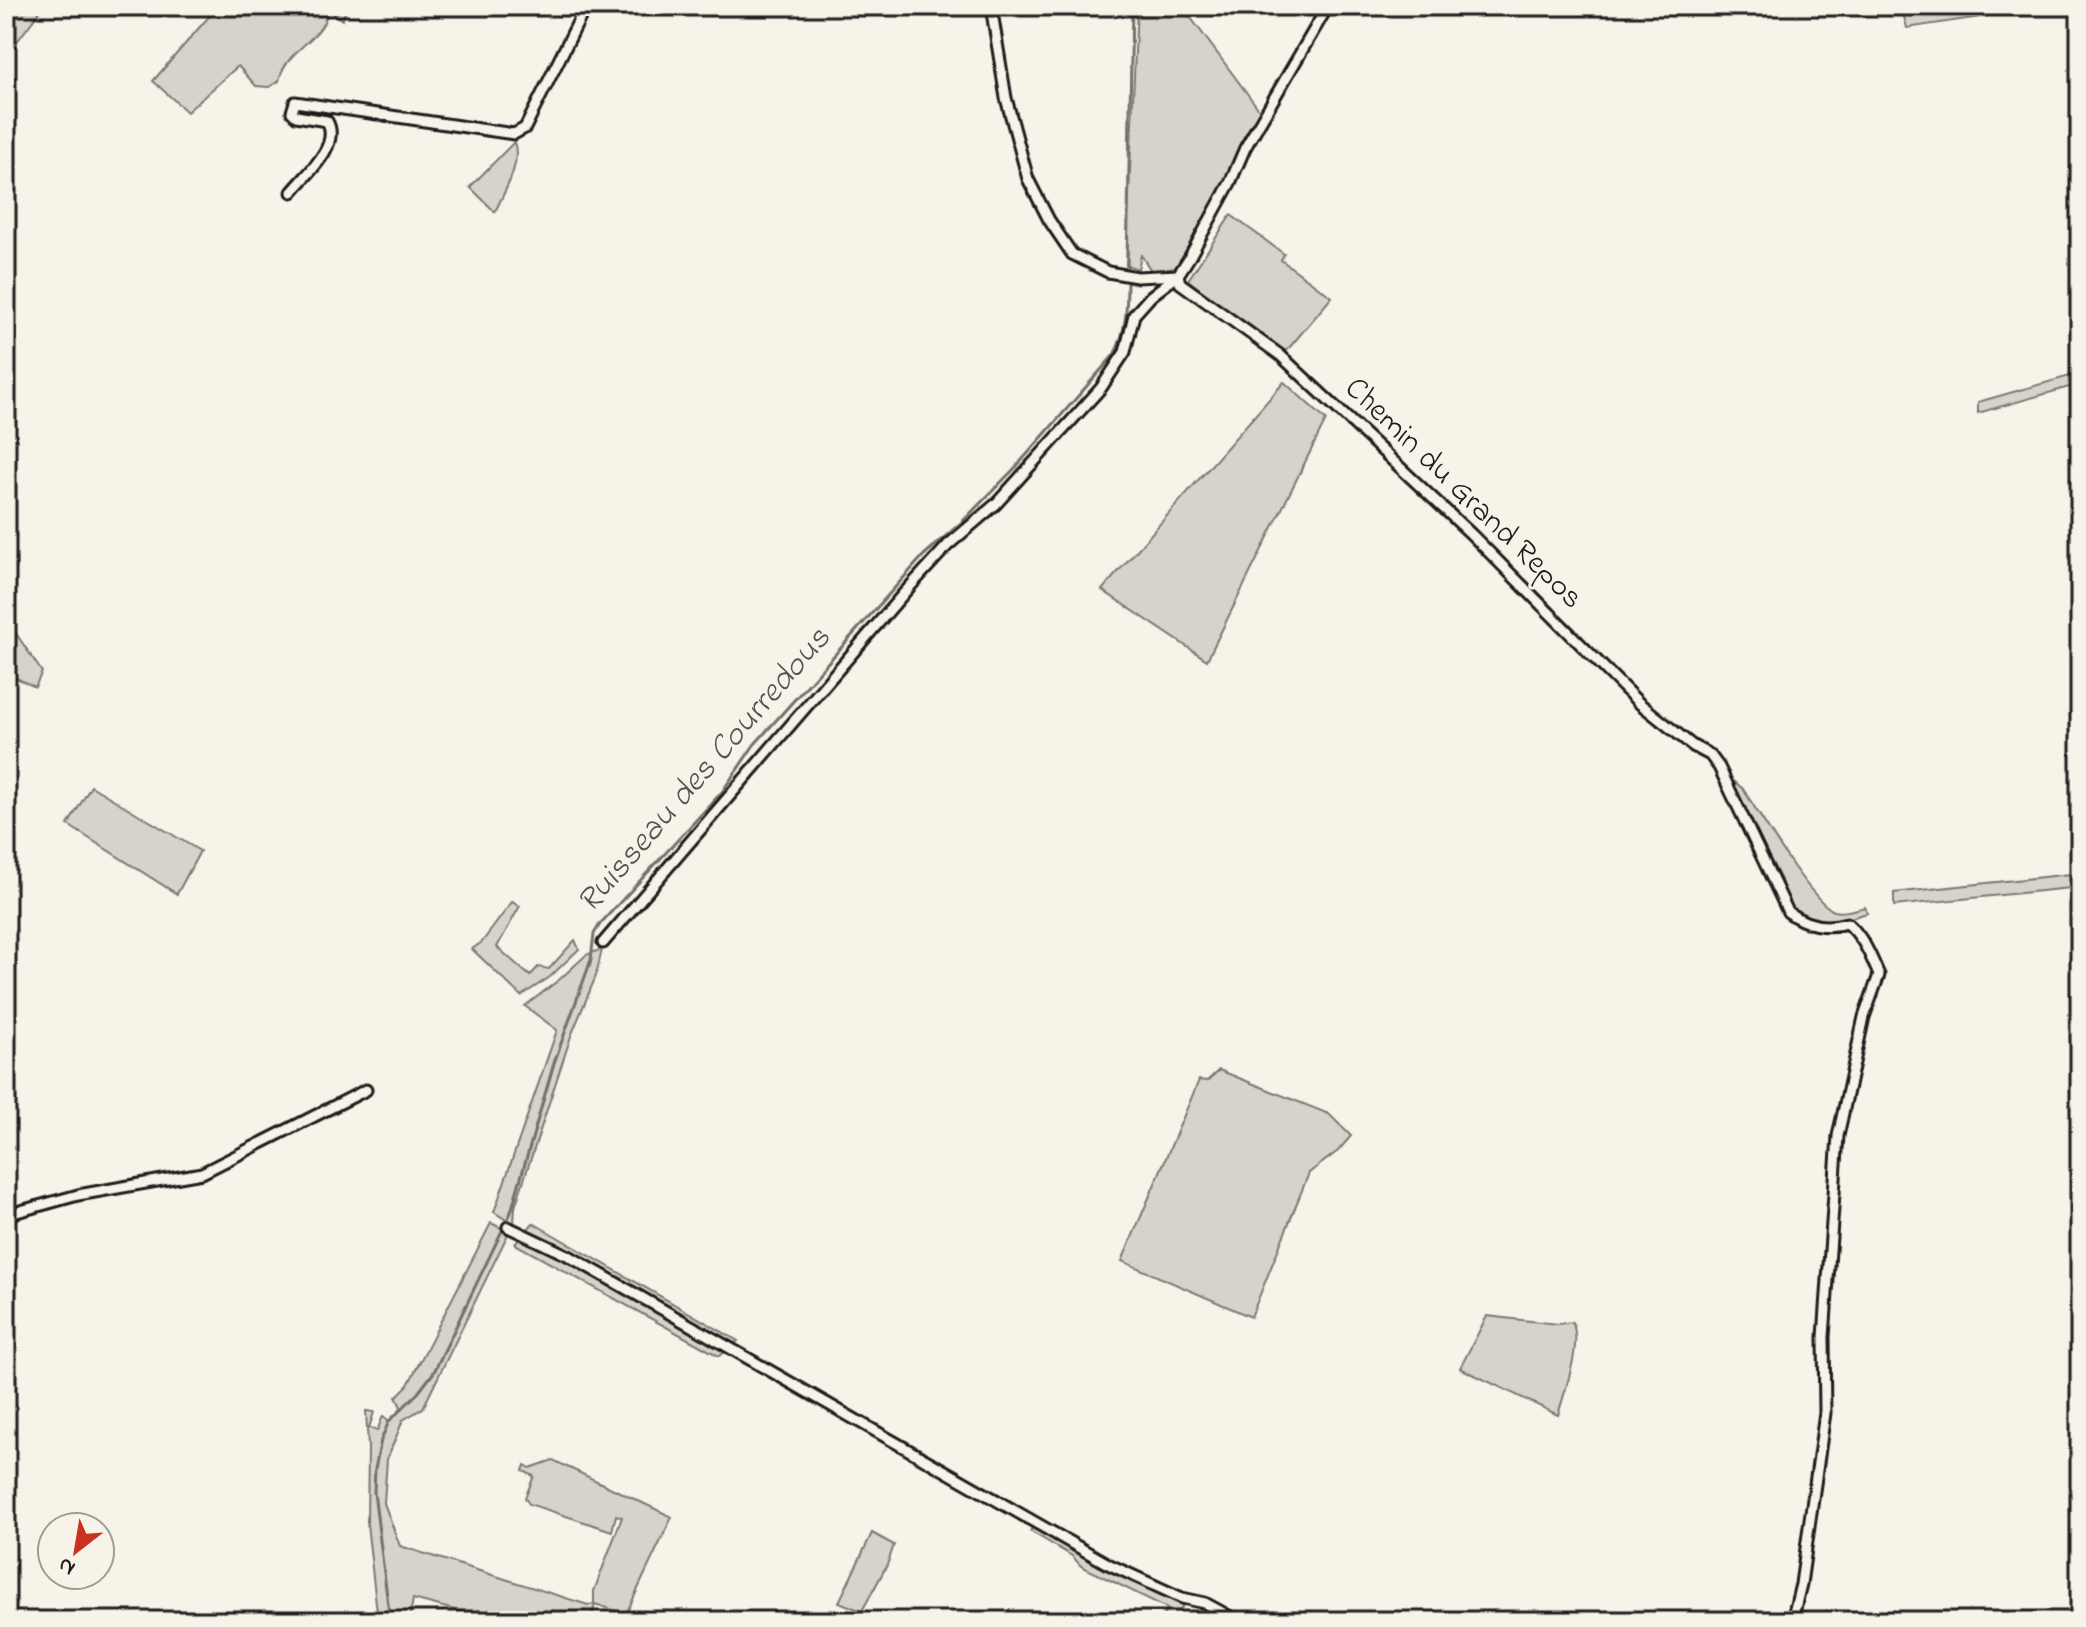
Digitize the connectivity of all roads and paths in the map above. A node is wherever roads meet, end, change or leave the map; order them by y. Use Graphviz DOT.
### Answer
graph roads {
  1 [pos="586,6"];
  2 [pos="991,6"];
  3 [pos="1328,6"];
  4 [pos="292,192"];
  5 [pos="1178,275"];
  6 [pos="603,943"];
  7 [pos="366,1090"];
  8 [pos="6,1215"];
  9 [pos="508,1227"];
  10 [pos="1238,1621"];
  11 [pos="1792,1621"];
  1 -- 4 [label="street"];
  2 -- 5 [label="street"];
  3 -- 5 [label="street"];
  5 -- 6 [label="street"];
  5 -- 11 [label="street, Chemin du Grand Repos"];
  7 -- 8 [label="street"];
  9 -- 10 [label="street"];
}
